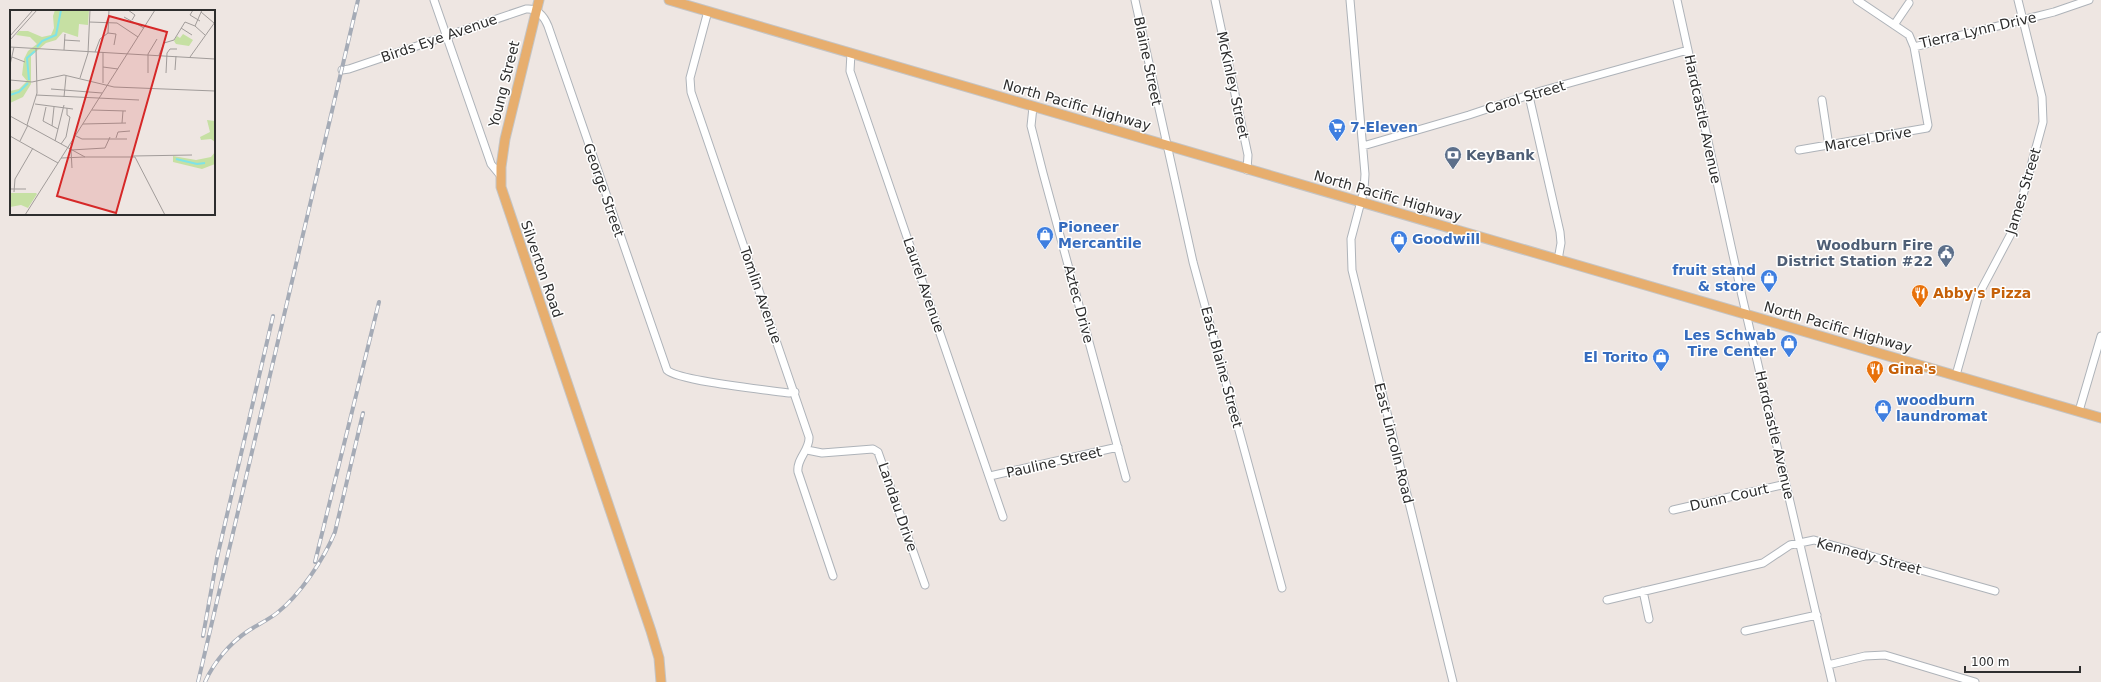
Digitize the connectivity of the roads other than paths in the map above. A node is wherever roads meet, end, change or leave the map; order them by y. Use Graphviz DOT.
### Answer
graph roads {
  1 [pos="434,0"];
  2 [pos="539,0"];
  3 [pos="669,0"];
  4 [pos="1135,0"];
  5 [pos="1215,0"];
  6 [pos="1350,0"];
  7 [pos="1677,0"];
  8 [pos="1857,0"];
  9 [pos="2018,0"];
  10 [pos="2089,0"];
  11 [pos="1909,3"];
  12 [pos="537,11"];
  13 [pos="708,11"];
  14 [pos="2022,20"];
  15 [pos="1894,25"];
  16 [pos="446,36"];
  17 [pos="1914,47"];
  18 [pos="1688,50"];
  19 [pos="851,53"];
  20 [pos="342,70"];
  21 [pos="1529,96"];
  22 [pos="1822,100"];
  23 [pos="1032,107"];
  24 [pos="1166,146"];
  25 [pos="1362,146"];
  26 [pos="1829,146"];
  27 [pos="1800,150"];
  28 [pos="1247,170"];
  29 [pos="500,175"];
  30 [pos="1360,203"];
  31 [pos="1558,260"];
  32 [pos="1747,315"];
  33 [pos="2101,336"];
  34 [pos="1956,375"];
  35 [pos="795,392"];
  36 [pos="2079,411"];
  37 [pos="2101,418"];
  38 [pos="1118,447"];
  39 [pos="807,450"];
  40 [pos="990,476"];
  41 [pos="1126,478"];
  42 [pos="1786,484"];
  43 [pos="1673,510"];
  44 [pos="1003,516"];
  45 [pos="1800,542"];
  46 [pos="834,576"];
  47 [pos="925,585"];
  48 [pos="1282,588"];
  49 [pos="1643,591"];
  50 [pos="1994,591"];
  51 [pos="1607,600"];
  52 [pos="1817,615"];
  53 [pos="1649,619"];
  54 [pos="1745,631"];
  55 [pos="1828,665"];
  56 [pos="661,682"];
  57 [pos="1453,682"];
  58 [pos="1832,682"];
  59 [pos="1975,682"];
  1 -- 16 [label="street, Silverton Road"];
  2 -- 12 [label="main road, Young Street"];
  3 -- 13 [label="main road, North Pacific Highway"];
  4 -- 24 [label="street, Blaine Street"];
  5 -- 28 [label="street, McKinley Street"];
  6 -- 25 [label="street, East Lincoln Road"];
  7 -- 18 [label="street, Hardcastle Avenue"];
  8 -- 15 [label="street, Tierra Lynn Drive"];
  9 -- 14 [label="street, James Street"];
  10 -- 14 [label="street, Tierra Lynn Drive"];
  11 -- 15 [label="street"];
  12 -- 16 [label="street, Birds Eye Avenue"];
  12 -- 29 [label="main road, Young Street"];
  12 -- 35 [label="street, George Street"];
  13 -- 19 [label="main road, North Pacific Highway"];
  13 -- 35 [label="street, Tomlin Avenue"];
  14 -- 17 [label="street, Tierra Lynn Drive"];
  14 -- 34 [label="street, James Street"];
  15 -- 17 [label="street, Tierra Lynn Drive"];
  16 -- 20 [label="street, Birds Eye Avenue"];
  16 -- 29 [label="street, Silverton Road"];
  17 -- 26 [label="street, Marcel Drive"];
  18 -- 21 [label="street, Carol Street"];
  18 -- 32 [label="street, Hardcastle Avenue"];
  19 -- 23 [label="main road, North Pacific Highway"];
  19 -- 40 [label="street, Laurel Avenue"];
  21 -- 25 [label="street, Carol Street"];
  21 -- 31 [label="street"];
  22 -- 26 [label="street"];
  23 -- 24 [label="main road, North Pacific Highway"];
  23 -- 38 [label="street, Aztec Drive"];
  24 -- 28 [label="main road, North Pacific Highway"];
  24 -- 48 [label="street, East Blaine Street"];
  25 -- 30 [label="street, East Lincoln Road"];
  26 -- 27 [label="street, Marcel Drive"];
  28 -- 30 [label="main road, North Pacific Highway"];
  29 -- 56 [label="main road, Silverton Road"];
  30 -- 31 [label="main road, North Pacific Highway"];
  30 -- 57 [label="street, East Lincoln Road"];
  31 -- 32 [label="main road, North Pacific Highway"];
  32 -- 34 [label="main road, North Pacific Highway"];
  32 -- 42 [label="street, Hardcastle Avenue"];
  33 -- 36 [label="street"];
  34 -- 36 [label="main road, North Pacific Highway"];
  35 -- 39 [label="street, Tomlin Avenue"];
  36 -- 37 [label="main road, North Pacific Highway"];
  38 -- 40 [label="street, Pauline Street"];
  38 -- 41 [label="street, Aztec Drive"];
  39 -- 46 [label="street, Tomlin Avenue"];
  39 -- 47 [label="street, Landau Drive"];
  40 -- 44 [label="street, Laurel Avenue"];
  42 -- 43 [label="street, Dunn Court"];
  42 -- 45 [label="street, Hardcastle Avenue"];
  45 -- 49 [label="street, Kennedy Street"];
  45 -- 50 [label="street, Kennedy Street"];
  45 -- 52 [label="street, Hardcastle Avenue"];
  49 -- 51 [label="street, Kennedy Street"];
  49 -- 53 [label="street"];
  52 -- 54 [label="street"];
  52 -- 55 [label="street, Hardcastle Avenue"];
  55 -- 58 [label="street, Hardcastle Avenue"];
  55 -- 59 [label="street"];
}
